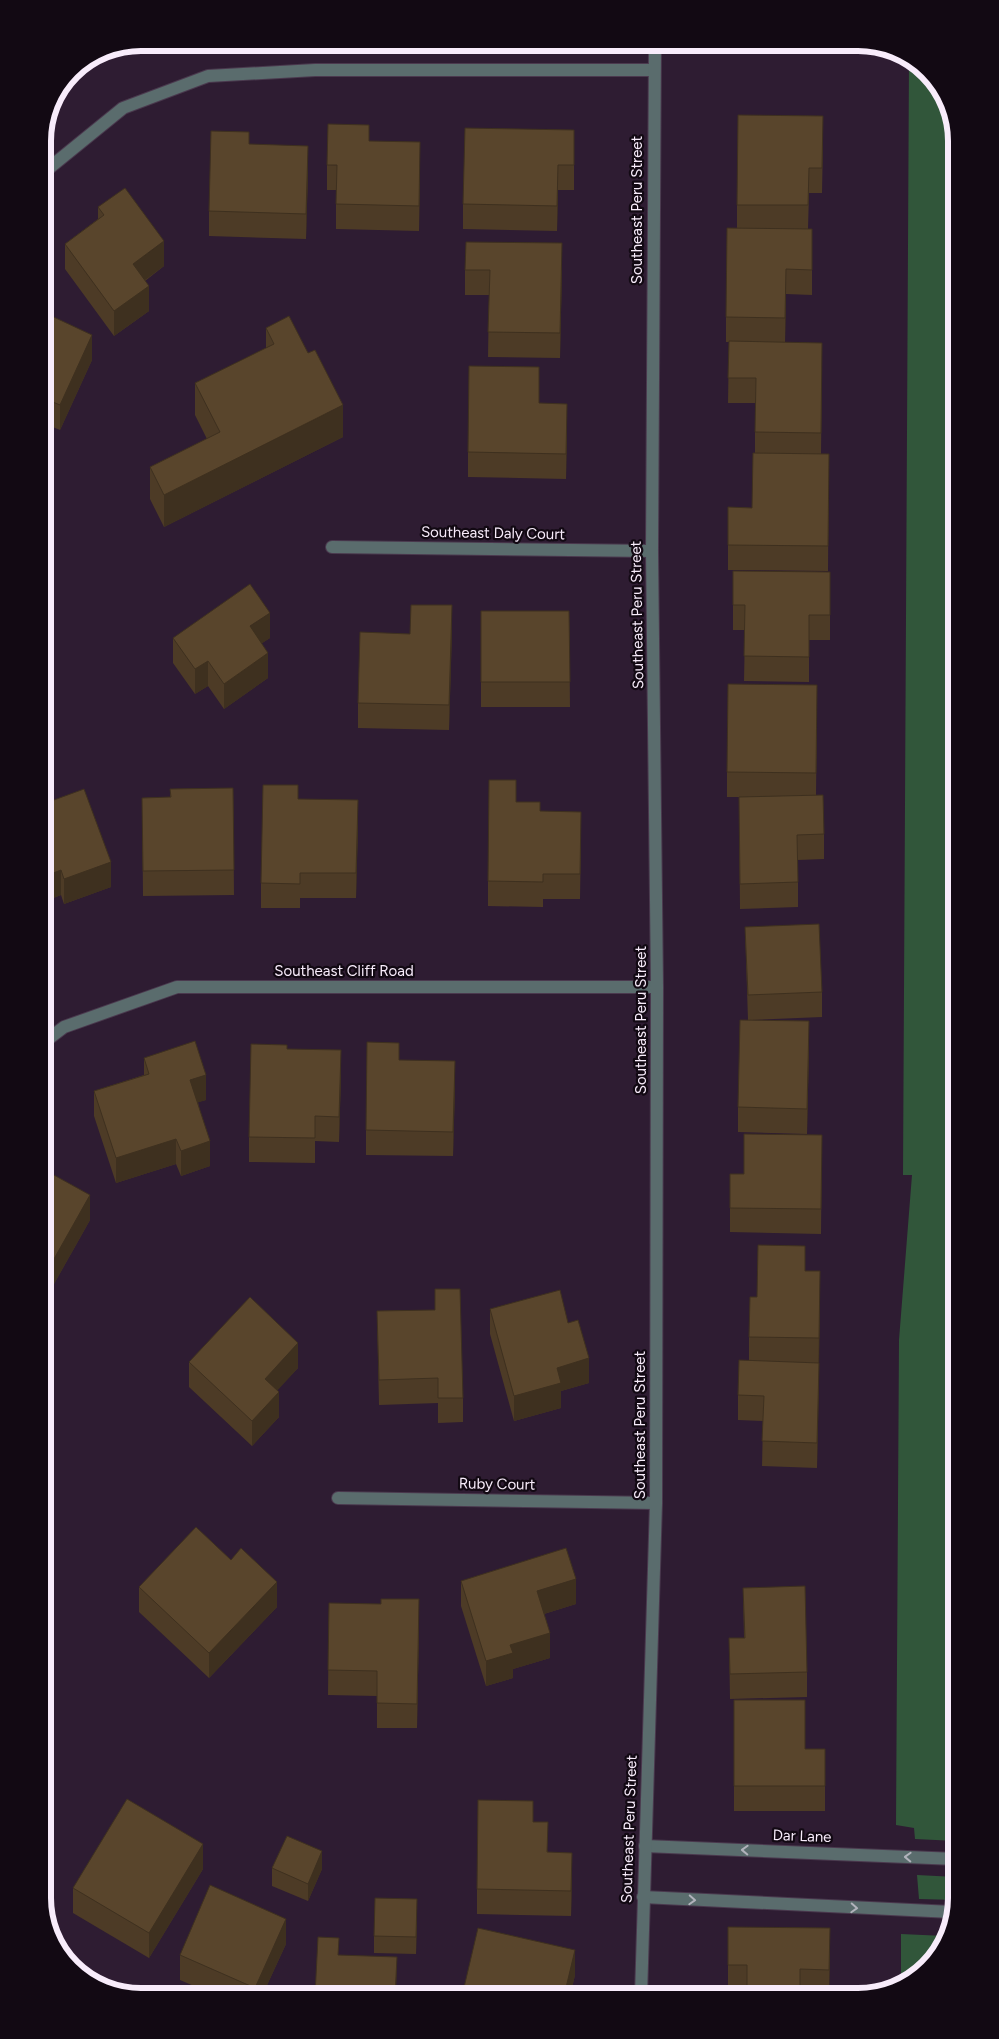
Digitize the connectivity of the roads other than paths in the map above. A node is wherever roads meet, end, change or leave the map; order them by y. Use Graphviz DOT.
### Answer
graph roads {
  1 [pos="655,51"];
  2 [pos="654,70"];
  3 [pos="51,166"];
  4 [pos="332,546"];
  5 [pos="652,551"];
  6 [pos="657,987"];
  7 [pos="51,1037"];
  8 [pos="338,1498"];
  9 [pos="656,1503"];
  10 [pos="645,1846"];
  11 [pos="948,1859"];
  12 [pos="643,1897"];
  13 [pos="947,1912"];
  14 [pos="641,1988"];
  1 -- 2 [label="street, Southeast Peru Street"];
  2 -- 3 [label="street"];
  2 -- 5 [label="street, Southeast Peru Street"];
  4 -- 5 [label="street, Southeast Daly Court"];
  5 -- 6 [label="street, Southeast Peru Street"];
  6 -- 7 [label="street, Southeast Cliff Road"];
  6 -- 9 [label="street, Southeast Peru Street"];
  8 -- 9 [label="street, Ruby Court"];
  9 -- 10 [label="street, Southeast Peru Street"];
  11 -- 10 [label="street, Dar Lane, one-way"];
  10 -- 12 [label="street, Southeast Peru Street"];
  12 -- 13 [label="street, one-way"];
  12 -- 14 [label="street, Southeast Peru Street"];
}
